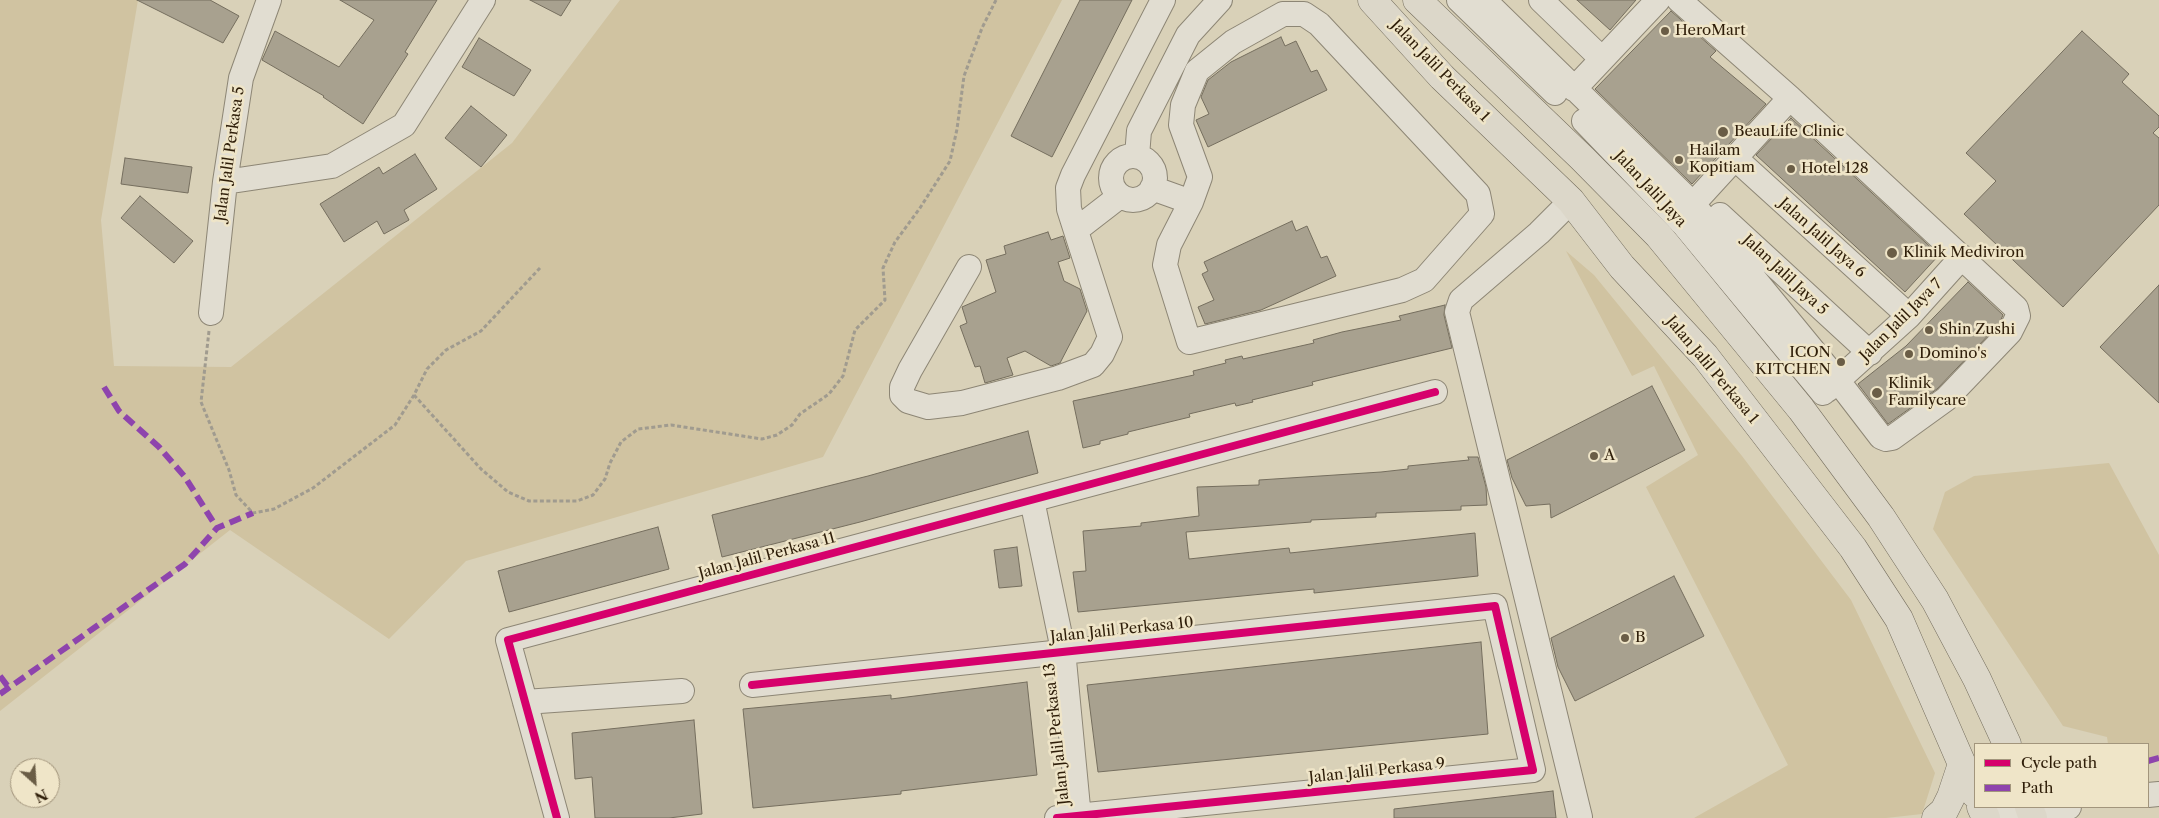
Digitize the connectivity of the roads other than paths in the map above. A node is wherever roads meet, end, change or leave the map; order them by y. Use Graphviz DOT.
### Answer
graph roads {
  1 [pos="269,0"];
  2 [pos="483,0"];
  3 [pos="1162,0"];
  4 [pos="1220,0"];
  5 [pos="1372,0"];
  6 [pos="1417,0"];
  7 [pos="1459,0"];
  8 [pos="1484,0"];
  9 [pos="1541,0"];
  10 [pos="1658,0"];
  11 [pos="1679,0"];
  12 [pos="1602,59"];
  13 [pos="1574,89"];
  14 [pos="1790,98"];
  15 [pos="1137,156"];
  16 [pos="1736,160"];
  17 [pos="225,182"];
  18 [pos="1115,186"];
  19 [pos="1068,188"];
  20 [pos="1152,188"];
  21 [pos="1697,200"];
  22 [pos="1571,201"];
  23 [pos="1191,202"];
  24 [pos="1076,230"];
  25 [pos="1660,236"];
  26 [pos="1962,257"];
  27 [pos="1622,266"];
  28 [pos="970,267"];
  29 [pos="211,313"];
  30 [pos="1909,316"];
  31 [pos="1870,353"];
  32 [pos="1831,387"];
  33 [pos="1435,392"];
  34 [pos="1801,409"];
  35 [pos="1032,500"];
  36 [pos="1495,606"];
  37 [pos="1063,650"];
  38 [pos="752,685"];
  39 [pos="682,691"];
  40 [pos="525,702"];
  41 [pos="2007,743"];
  42 [pos="1962,764"];
  43 [pos="1974,792"];
  44 [pos="2063,808"];
  45 [pos="2031,813"];
  46 [pos="1072,817"];
  47 [pos="1580,817"];
  48 [pos="557,818"];
  49 [pos="1936,818"];
  50 [pos="1996,818"];
  1 -- 17 [label="street, Jalan Jalil Perkasa 5"];
  2 -- 17 [label="street"];
  3 -- 19 [label="street"];
  4 -- 15 [label="street"];
  5 -- 22 [label="main road, Jalan Jalil Perkasa 1"];
  6 -- 25 [label="main road"];
  7 -- 32 [label="street, Jalan Jalil Jaya"];
  8 -- 13 [label="street"];
  9 -- 12 [label="street"];
  10 -- 12 [label="street"];
  11 -- 14 [label="street"];
  12 -- 13 [label="street"];
  13 -- 21 [label="street"];
  14 -- 16 [label="street"];
  14 -- 26 [label="street"];
  15 -- 18 [label="street"];
  15 -- 20 [label="street"];
  16 -- 21 [label="street"];
  16 -- 30 [label="street, Jalan Jalil Jaya 6"];
  17 -- 29 [label="street, Jalan Jalil Perkasa 5"];
  18 -- 19 [label="street"];
  18 -- 20 [label="street"];
  18 -- 24 [label="street"];
  19 -- 24 [label="street"];
  20 -- 23 [label="street"];
  21 -- 31 [label="street, Jalan Jalil Jaya 5"];
  21 -- 32 [label="street"];
  22 -- 27 [label="main road, Jalan Jalil Perkasa 1"];
  22 -- 47 [label="street"];
  23 -- 23 [label="street"];
  24 -- 28 [label="street"];
  25 -- 27 [label="main road"];
  25 -- 34 [label="main road"];
  26 -- 30 [label="street, Jalan Jalil Jaya 7"];
  26 -- 32 [label="street"];
  27 -- 42 [label="main road, Jalan Jalil Perkasa 1"];
  30 -- 31 [label="street, Jalan Jalil Jaya 7"];
  31 -- 32 [label="street, Jalan Jalil Jaya 7"];
  32 -- 34 [label="street, Jalan Jalil Jaya 7"];
  33 -- 35 [label="street, Jalan Jalil Perkasa 11"];
  34 -- 41 [label="main road"];
  35 -- 37 [label="street, Jalan Jalil Perkasa 13"];
  35 -- 40 [label="street, Jalan Jalil Perkasa 11"];
  36 -- 37 [label="street, Jalan Jalil Perkasa 10"];
  36 -- 46 [label="street, Jalan Jalil Perkasa 9"];
  37 -- 38 [label="street, Jalan Jalil Perkasa 10"];
  37 -- 46 [label="street, Jalan Jalil Perkasa 13"];
  39 -- 40 [label="street"];
  40 -- 48 [label="street"];
  42 -- 43 [label="main road, Jalan Jalil Perkasa 1"];
  42 -- 49 [label="main road"];
  44 -- 45 [label="street"];
  45 -- 50 [label="street"];
}
